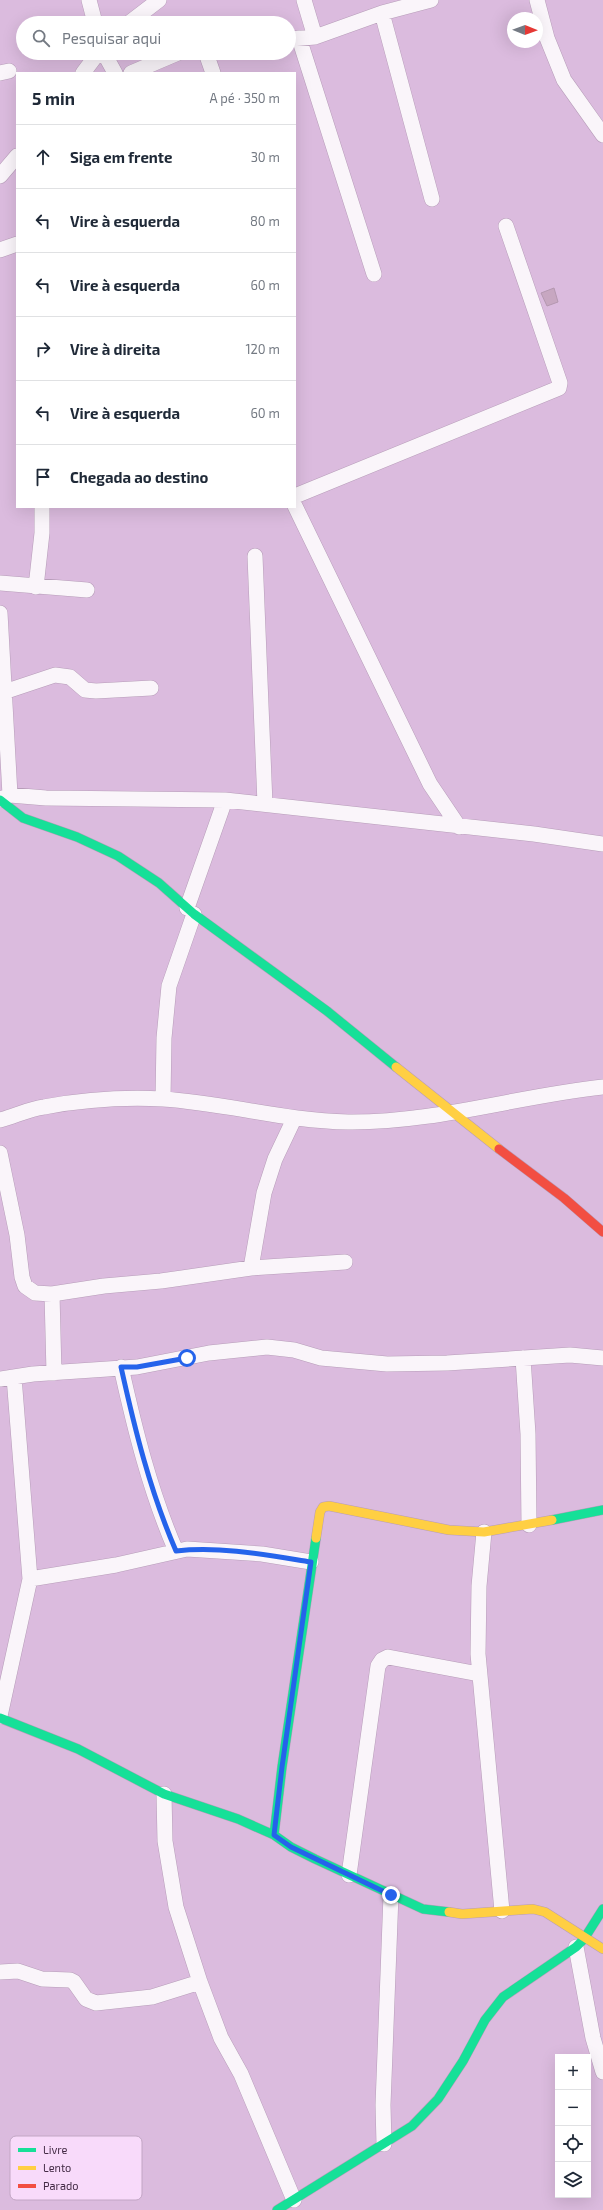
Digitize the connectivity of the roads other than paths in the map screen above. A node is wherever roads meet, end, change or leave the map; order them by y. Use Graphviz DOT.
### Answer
graph roads {
  1 [pos="89,0"];
  2 [pos="159,0"];
  3 [pos="304,0"];
  4 [pos="431,0"];
  5 [pos="537,0"];
  6 [pos="382,13"];
  7 [pos="93,16"];
  8 [pos="138,16"];
  9 [pos="315,37"];
  10 [pos="296,38"];
  11 [pos="296,44"];
  12 [pos="93,60"];
  13 [pos="108,60"];
  14 [pos="162,60"];
  15 [pos="208,60"];
  16 [pos="84,72"];
  17 [pos="114,72"];
  18 [pos="133,72"];
  19 [pos="213,72"];
  20 [pos="603,135"];
  21 [pos="16,157"];
  22 [pos="0,176"];
  23 [pos="432,199"];
  24 [pos="506,226"];
  25 [pos="16,244"];
  26 [pos="0,250"];
  27 [pos="374,274"];
  28 [pos="296,496"];
  29 [pos="42,508"];
  30 [pos="296,508"];
  31 [pos="255,556"];
  32 [pos="0,583"];
  33 [pos="36,587"];
  34 [pos="87,590"];
  35 [pos="0,613"];
  36 [pos="151,688"];
  37 [pos="4,692"];
  38 [pos="3,798"];
  39 [pos="225,800"];
  40 [pos="265,804"];
  41 [pos="459,827"];
  42 [pos="603,844"];
  43 [pos="191,911"];
  44 [pos="603,1087"];
  45 [pos="163,1099"];
  46 [pos="450,1112"];
  47 [pos="294,1119"];
  48 [pos="0,1120"];
  49 [pos="0,1153"];
  50 [pos="603,1232"];
  51 [pos="345,1262"];
  52 [pos="251,1268"];
  53 [pos="52,1294"];
  54 [pos="523,1358"];
  55 [pos="603,1358"];
  56 [pos="121,1367"];
  57 [pos="54,1372"];
  58 [pos="7,1378"];
  59 [pos="603,1510"];
  60 [pos="529,1525"];
  61 [pos="484,1532"];
  62 [pos="176,1551"];
  63 [pos="311,1562"];
  64 [pos="30,1579"];
  65 [pos="479,1674"];
  66 [pos="0,1717"];
  67 [pos="164,1794"];
  68 [pos="274,1835"];
  69 [pos="349,1875"];
  70 [pos="391,1895"];
  71 [pos="603,1909"];
  72 [pos="502,1911"];
  73 [pos="580,1943"];
  74 [pos="603,1949"];
  75 [pos="0,1972"];
  76 [pos="200,1982"];
  77 [pos="603,2072"];
  78 [pos="384,2144"];
  79 [pos="294,2200"];
  80 [pos="277,2210"];
  1 -- 7 [label="street"];
  2 -- 8 [label="street"];
  3 -- 9 [label="street"];
  4 -- 6 [label="street"];
  5 -- 20 [label="street"];
  6 -- 9 [label="street"];
  6 -- 23 [label="street"];
  9 -- 10 [label="street"];
  11 -- 27 [label="street"];
  12 -- 16 [label="street"];
  13 -- 17 [label="street"];
  14 -- 18 [label="street"];
  15 -- 19 [label="street"];
  21 -- 22 [label="street"];
  24 -- 28 [label="street"];
  25 -- 26 [label="street"];
  29 -- 33 [label="street"];
  30 -- 41 [label="street"];
  31 -- 40 [label="street"];
  32 -- 33 [label="street"];
  33 -- 34 [label="street"];
  35 -- 37 [label="street"];
  36 -- 37 [label="street"];
  37 -- 38 [label="street"];
  38 -- 39 [label="street"];
  38 -- 43 [label="street"];
  39 -- 40 [label="street"];
  39 -- 43 [label="street"];
  40 -- 41 [label="street"];
  41 -- 42 [label="street"];
  43 -- 45 [label="street"];
  43 -- 46 [label="street"];
  44 -- 46 [label="street"];
  45 -- 47 [label="street"];
  45 -- 48 [label="street"];
  46 -- 47 [label="street"];
  46 -- 50 [label="street"];
  47 -- 52 [label="street"];
  49 -- 53 [label="street"];
  51 -- 52 [label="street"];
  52 -- 53 [label="street"];
  53 -- 57 [label="street"];
  54 -- 55 [label="street"];
  54 -- 56 [label="street"];
  54 -- 60 [label="street"];
  56 -- 57 [label="street"];
  56 -- 62 [label="street"];
  57 -- 58 [label="street"];
  58 -- 64 [label="street"];
  59 -- 60 [label="street"];
  60 -- 61 [label="street"];
  61 -- 63 [label="street"];
  61 -- 65 [label="street"];
  62 -- 63 [label="street"];
  62 -- 64 [label="street"];
  63 -- 68 [label="street"];
  64 -- 66 [label="street"];
  65 -- 69 [label="street"];
  65 -- 72 [label="street"];
  66 -- 67 [label="street"];
  67 -- 68 [label="street"];
  67 -- 76 [label="street"];
  68 -- 69 [label="street"];
  69 -- 70 [label="street"];
  70 -- 72 [label="street"];
  70 -- 78 [label="street"];
  71 -- 73 [label="street"];
  72 -- 73 [label="street"];
  73 -- 74 [label="street"];
  73 -- 77 [label="street"];
  73 -- 78 [label="street"];
  75 -- 76 [label="street"];
  76 -- 79 [label="street"];
  78 -- 79 [label="street"];
  79 -- 80 [label="street"];
}
